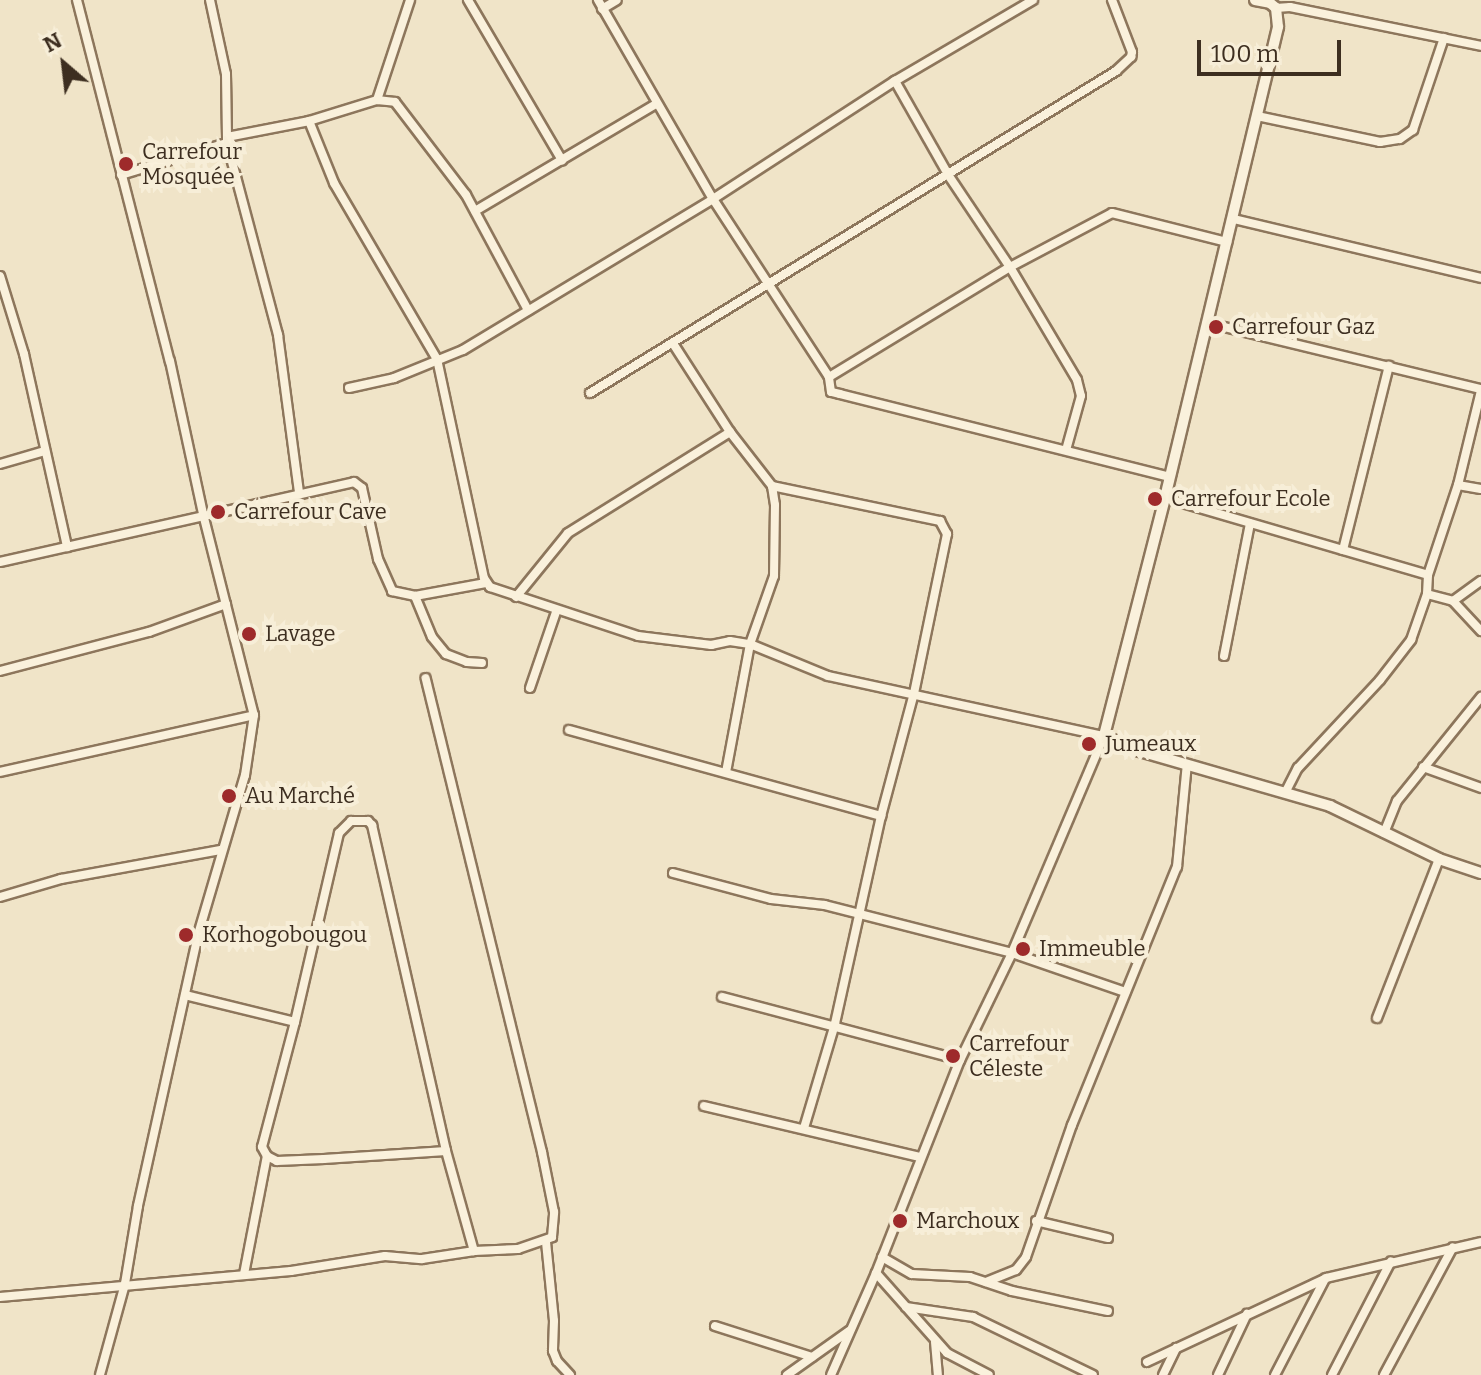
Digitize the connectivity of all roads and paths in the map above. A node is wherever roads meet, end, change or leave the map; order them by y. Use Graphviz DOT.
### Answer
graph roads {
  1 [pos="77,0"];
  2 [pos="210,0"];
  3 [pos="410,0"];
  4 [pos="468,0"];
  5 [pos="617,0"];
  6 [pos="1033,0"];
  7 [pos="1112,0"];
  8 [pos="1255,0"];
  9 [pos="1290,3"];
  10 [pos="600,4"];
  11 [pos="1276,8"];
  12 [pos="1444,38"];
  13 [pos="1481,46"];
  14 [pos="895,81"];
  15 [pos="377,100"];
  16 [pos="656,104"];
  17 [pos="1257,116"];
  18 [pos="309,121"];
  19 [pos="227,140"];
  20 [pos="562,160"];
  21 [pos="121,175"];
  22 [pos="949,176"];
  23 [pos="713,199"];
  24 [pos="475,211"];
  25 [pos="1234,219"];
  26 [pos="1227,242"];
  27 [pos="1010,267"];
  28 [pos="0,276"];
  29 [pos="1481,278"];
  30 [pos="769,286"];
  31 [pos="528,310"];
  32 [pos="1208,323"];
  33 [pos="674,345"];
  34 [pos="437,359"];
  35 [pos="1389,366"];
  36 [pos="829,377"];
  37 [pos="349,388"];
  38 [pos="1481,392"];
  39 [pos="590,393"];
  40 [pos="730,432"];
  41 [pos="1066,450"];
  42 [pos="45,451"];
  43 [pos="0,464"];
  44 [pos="1170,477"];
  45 [pos="1458,485"];
  46 [pos="772,486"];
  47 [pos="1481,489"];
  48 [pos="299,492"];
  49 [pos="1165,498"];
  50 [pos="203,514"];
  51 [pos="1250,524"];
  52 [pos="67,547"];
  53 [pos="1343,550"];
  54 [pos="0,562"];
  55 [pos="1428,575"];
  56 [pos="1481,581"];
  57 [pos="486,583"];
  58 [pos="1427,594"];
  59 [pos="415,596"];
  60 [pos="516,597"];
  61 [pos="1453,601"];
  62 [pos="226,604"];
  63 [pos="556,612"];
  64 [pos="1481,631"];
  65 [pos="750,644"];
  66 [pos="1224,656"];
  67 [pos="482,663"];
  68 [pos="0,671"];
  69 [pos="426,678"];
  70 [pos="530,688"];
  71 [pos="914,693"];
  72 [pos="1481,697"];
  73 [pos="254,715"];
  74 [pos="569,730"];
  75 [pos="1104,736"];
  76 [pos="1187,764"];
  77 [pos="1423,767"];
  78 [pos="0,772"];
  79 [pos="726,772"];
  80 [pos="1481,788"];
  81 [pos="1285,793"];
  82 [pos="881,816"];
  83 [pos="1384,833"];
  84 [pos="220,850"];
  85 [pos="1439,859"];
  86 [pos="673,873"];
  87 [pos="1481,873"];
  88 [pos="0,897"];
  89 [pos="858,916"];
  90 [pos="1012,953"];
  91 [pos="1125,992"];
  92 [pos="185,995"];
  93 [pos="722,997"];
  94 [pos="1377,1018"];
  95 [pos="295,1022"];
  96 [pos="835,1024"];
  97 [pos="960,1060"];
  98 [pos="704,1106"];
  99 [pos="804,1128"];
  100 [pos="446,1151"];
  101 [pos="267,1156"];
  102 [pos="919,1157"];
  103 [pos="1036,1221"];
  104 [pos="1108,1238"];
  105 [pos="546,1242"];
  106 [pos="1481,1242"];
  107 [pos="1453,1247"];
  108 [pos="474,1251"];
  109 [pos="882,1257"];
  110 [pos="1391,1261"];
  111 [pos="876,1273"];
  112 [pos="244,1274"];
  113 [pos="1326,1278"];
  114 [pos="986,1282"];
  115 [pos="125,1284"];
  116 [pos="0,1297"];
  117 [pos="906,1307"];
  118 [pos="1108,1311"];
  119 [pos="1247,1314"];
  120 [pos="715,1326"];
  121 [pos="849,1330"];
  122 [pos="935,1341"];
  123 [pos="1176,1348"];
  124 [pos="812,1357"];
  125 [pos="1147,1362"];
  126 [pos="100,1375"];
  127 [pos="570,1375"];
  128 [pos="787,1375"];
  129 [pos="831,1375"];
  130 [pos="938,1375"];
  131 [pos="989,1375"];
  132 [pos="1093,1375"];
  133 [pos="1163,1375"];
  134 [pos="1218,1375"];
  135 [pos="1275,1375"];
  136 [pos="1332,1375"];
  137 [pos="1384,1375"];
  1 -- 21 [label="street"];
  2 -- 19 [label="street"];
  3 -- 15 [label="street"];
  4 -- 20 [label="street"];
  5 -- 10 [label="street"];
  6 -- 14 [label="street"];
  7 -- 22 [label="street"];
  8 -- 11 [label="street"];
  9 -- 11 [label="street"];
  9 -- 12 [label="street"];
  10 -- 16 [label="street"];
  11 -- 17 [label="street"];
  12 -- 13 [label="street"];
  12 -- 17 [label="street"];
  14 -- 22 [label="street"];
  14 -- 23 [label="street"];
  15 -- 18 [label="street"];
  15 -- 24 [label="street"];
  16 -- 20 [label="street"];
  16 -- 23 [label="street"];
  17 -- 25 [label="street"];
  18 -- 19 [label="street"];
  18 -- 34 [label="street"];
  19 -- 21 [label="street"];
  19 -- 48 [label="street"];
  20 -- 24 [label="street"];
  21 -- 50 [label="street"];
  22 -- 27 [label="street"];
  22 -- 30 [label="street"];
  23 -- 30 [label="street"];
  23 -- 31 [label="street"];
  24 -- 31 [label="street"];
  25 -- 26 [label="street"];
  25 -- 29 [label="street"];
  26 -- 27 [label="street"];
  26 -- 32 [label="street"];
  27 -- 36 [label="street"];
  27 -- 41 [label="street"];
  28 -- 42 [label="street"];
  30 -- 33 [label="street"];
  30 -- 36 [label="street"];
  31 -- 34 [label="street"];
  32 -- 35 [label="street"];
  32 -- 44 [label="street"];
  33 -- 39 [label="street"];
  33 -- 40 [label="street"];
  34 -- 37 [label="street"];
  34 -- 57 [label="street"];
  35 -- 38 [label="street"];
  35 -- 53 [label="street"];
  36 -- 41 [label="street"];
  38 -- 45 [label="street"];
  40 -- 46 [label="street"];
  40 -- 60 [label="street"];
  41 -- 44 [label="street"];
  42 -- 43 [label="street"];
  42 -- 52 [label="street"];
  44 -- 49 [label="street"];
  45 -- 47 [label="street"];
  45 -- 55 [label="street"];
  46 -- 65 [label="street"];
  46 -- 71 [label="street"];
  48 -- 50 [label="street"];
  48 -- 59 [label="street"];
  49 -- 51 [label="street"];
  49 -- 75 [label="street"];
  50 -- 52 [label="street"];
  50 -- 62 [label="street"];
  51 -- 53 [label="street"];
  51 -- 66 [label="street"];
  52 -- 54 [label="street"];
  53 -- 55 [label="street"];
  55 -- 58 [label="street"];
  56 -- 61 [label="street"];
  57 -- 59 [label="street"];
  57 -- 60 [label="street"];
  58 -- 61 [label="street"];
  58 -- 81 [label="street"];
  59 -- 67 [label="street"];
  60 -- 63 [label="street"];
  61 -- 64 [label="street"];
  62 -- 68 [label="street"];
  62 -- 73 [label="street"];
  63 -- 65 [label="street"];
  63 -- 70 [label="street"];
  65 -- 71 [label="street"];
  65 -- 79 [label="street"];
  69 -- 105 [label="street"];
  71 -- 75 [label="street"];
  71 -- 82 [label="street"];
  72 -- 77 [label="street"];
  73 -- 78 [label="street"];
  73 -- 84 [label="street"];
  74 -- 79 [label="street"];
  75 -- 76 [label="street"];
  75 -- 90 [label="street"];
  76 -- 81 [label="street"];
  76 -- 91 [label="street"];
  77 -- 80 [label="street"];
  77 -- 83 [label="street"];
  79 -- 82 [label="street"];
  81 -- 83 [label="street"];
  82 -- 89 [label="street"];
  83 -- 85 [label="street"];
  84 -- 88 [label="street"];
  84 -- 92 [label="street"];
  85 -- 87 [label="street"];
  85 -- 94 [label="street"];
  86 -- 89 [label="street"];
  89 -- 90 [label="street"];
  89 -- 96 [label="street"];
  90 -- 91 [label="street"];
  90 -- 97 [label="street"];
  91 -- 103 [label="street"];
  92 -- 95 [label="street"];
  92 -- 115 [label="street"];
  93 -- 96 [label="street"];
  95 -- 100 [label="street"];
  95 -- 101 [label="street"];
  96 -- 97 [label="street"];
  96 -- 99 [label="street"];
  97 -- 102 [label="street"];
  98 -- 99 [label="street"];
  99 -- 102 [label="street"];
  100 -- 101 [label="street"];
  100 -- 108 [label="street"];
  101 -- 112 [label="street"];
  102 -- 109 [label="street"];
  103 -- 104 [label="street"];
  103 -- 114 [label="street"];
  105 -- 108 [label="street"];
  105 -- 127 [label="street"];
  106 -- 107 [label="street"];
  107 -- 110 [label="street"];
  107 -- 137 [label="street"];
  108 -- 112 [label="street"];
  109 -- 111 [label="street"];
  109 -- 114 [label="street"];
  110 -- 113 [label="street"];
  110 -- 136 [label="street"];
  111 -- 117 [label="street"];
  111 -- 121 [label="street"];
  112 -- 115 [label="street"];
  113 -- 119 [label="street"];
  113 -- 135 [label="street"];
  114 -- 118 [label="street"];
  115 -- 116 [label="street"];
  115 -- 126 [label="street"];
  117 -- 122 [label="street"];
  117 -- 132 [label="street"];
  119 -- 123 [label="street"];
  119 -- 134 [label="street"];
  120 -- 124 [label="street"];
  121 -- 124 [label="street"];
  121 -- 129 [label="street"];
  122 -- 130 [label="street"];
  122 -- 131 [label="street"];
  123 -- 125 [label="street"];
  123 -- 133 [label="street"];
  124 -- 128 [label="street"];
}
